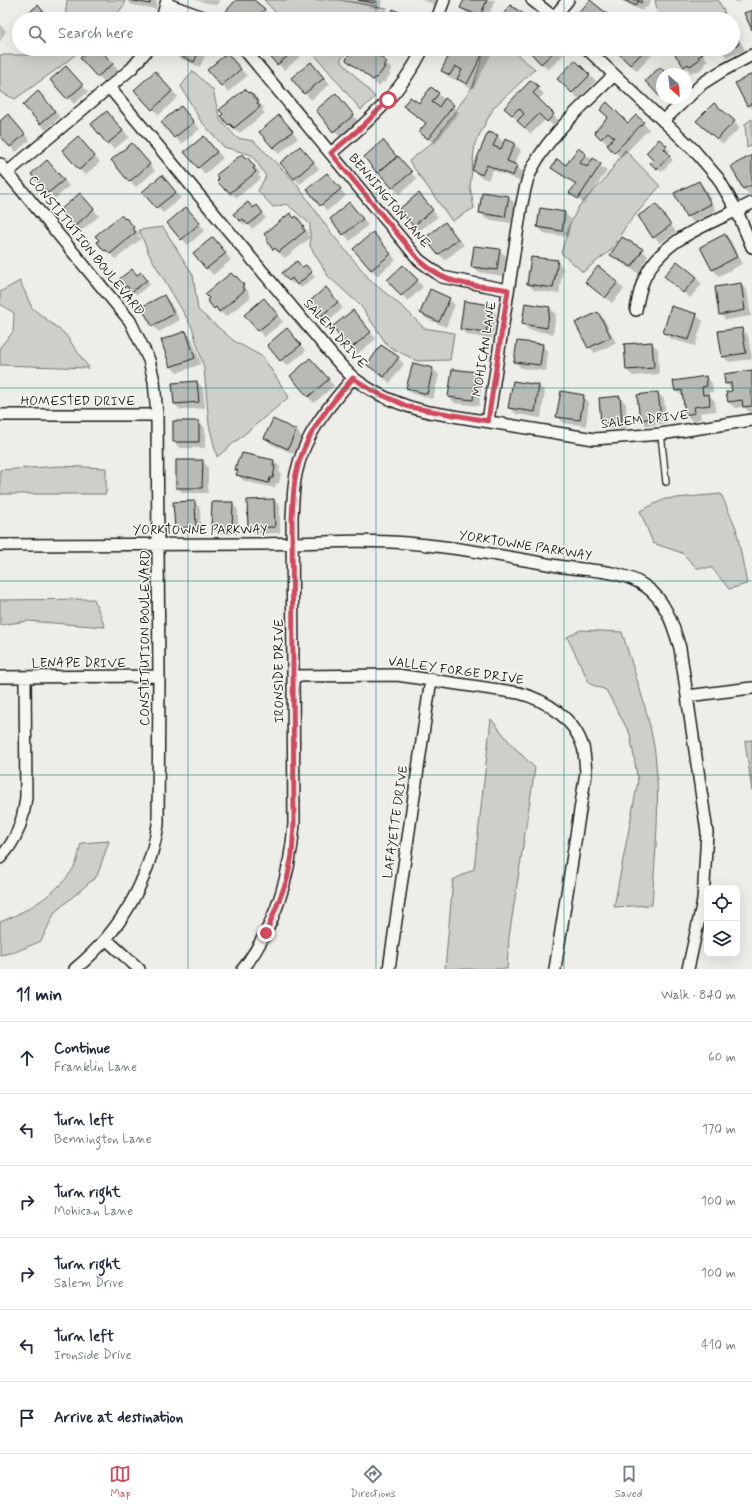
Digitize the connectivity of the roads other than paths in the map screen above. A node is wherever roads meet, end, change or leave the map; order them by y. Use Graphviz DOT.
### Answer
graph roads {
  1 [pos="444,0"];
  2 [pos="532,0"];
  3 [pos="568,0"];
  4 [pos="167,2"];
  5 [pos="164,12"];
  6 [pos="191,12"];
  7 [pos="440,12"];
  8 [pos="547,12"];
  9 [pos="559,12"];
  10 [pos="142,56"];
  11 [pos="250,56"];
  12 [pos="419,56"];
  13 [pos="594,56"];
  14 [pos="752,56"];
  15 [pos="614,75"];
  16 [pos="109,87"];
  17 [pos="663,121"];
  18 [pos="331,153"];
  19 [pos="4,168"];
  20 [pos="752,203"];
  21 [pos="737,211"];
  22 [pos="752,247"];
  23 [pos="508,290"];
  24 [pos="636,310"];
  25 [pos="353,378"];
  26 [pos="0,415"];
  27 [pos="157,415"];
  28 [pos="752,420"];
  29 [pos="488,421"];
  30 [pos="661,434"];
  31 [pos="666,482"];
  32 [pos="158,544"];
  33 [pos="292,544"];
  34 [pos="0,545"];
  35 [pos="159,676"];
  36 [pos="293,676"];
  37 [pos="0,677"];
  38 [pos="25,677"];
  39 [pos="431,679"];
  40 [pos="752,688"];
  41 [pos="687,696"];
  42 [pos="0,858"];
  43 [pos="106,940"];
  44 [pos="75,969"];
  45 [pos="139,969"];
  46 [pos="243,969"];
  47 [pos="388,969"];
  48 [pos="554,969"];
  49 [pos="688,969"];
  1 -- 7 [label="street"];
  2 -- 8 [label="street"];
  3 -- 9 [label="street"];
  4 -- 5 [label="street"];
  4 -- 6 [label="street"];
  10 -- 16 [label="street"];
  11 -- 18 [label="street, BENNINGTON LANE"];
  12 -- 18 [label="street"];
  13 -- 15 [label="street"];
  14 -- 17 [label="street"];
  15 -- 17 [label="street"];
  15 -- 23 [label="street, MOHICAN LANE"];
  16 -- 19 [label="street"];
  16 -- 25 [label="street, SALEM DRIVE"];
  17 -- 21 [label="street"];
  18 -- 23 [label="street, BENNINGTON LANE"];
  19 -- 27 [label="street, CONSTITUTION BOULEVARD"];
  20 -- 21 [label="street"];
  21 -- 22 [label="street"];
  21 -- 24 [label="street"];
  23 -- 29 [label="street, MOHICAN LANE"];
  25 -- 29 [label="street, SALEM DRIVE"];
  25 -- 33 [label="street, IRONSIDE DRIVE"];
  26 -- 27 [label="street, HOMESTED DRIVE"];
  27 -- 32 [label="street, CONSTITUTION BOULEVARD"];
  28 -- 30 [label="street, SALEM DRIVE"];
  29 -- 30 [label="street, SALEM DRIVE"];
  30 -- 31 [label="lane"];
  32 -- 33 [label="street, YORKTOWNE PARKWAY"];
  32 -- 34 [label="street, YORKTOWNE PARKWAY"];
  32 -- 35 [label="street, CONSTITUTION BOULEVARD"];
  33 -- 36 [label="street, IRONSIDE DRIVE"];
  33 -- 41 [label="street, YORKTOWNE PARKWAY"];
  35 -- 38 [label="street, LENAPE DRIVE"];
  35 -- 43 [label="street, CONSTITUTION BOULEVARD"];
  36 -- 39 [label="street, VALLEY FORGE DRIVE"];
  36 -- 46 [label="street, IRONSIDE DRIVE"];
  37 -- 38 [label="street, LENAPE DRIVE"];
  38 -- 42 [label="street"];
  39 -- 47 [label="street, LAFAYETTE DRIVE"];
  39 -- 48 [label="street, VALLEY FORGE DRIVE"];
  40 -- 41 [label="street"];
  41 -- 49 [label="street, YORKTOWNE PARKWAY"];
  43 -- 44 [label="street, CONSTITUTION BOULEVARD"];
  43 -- 45 [label="street"];
}
